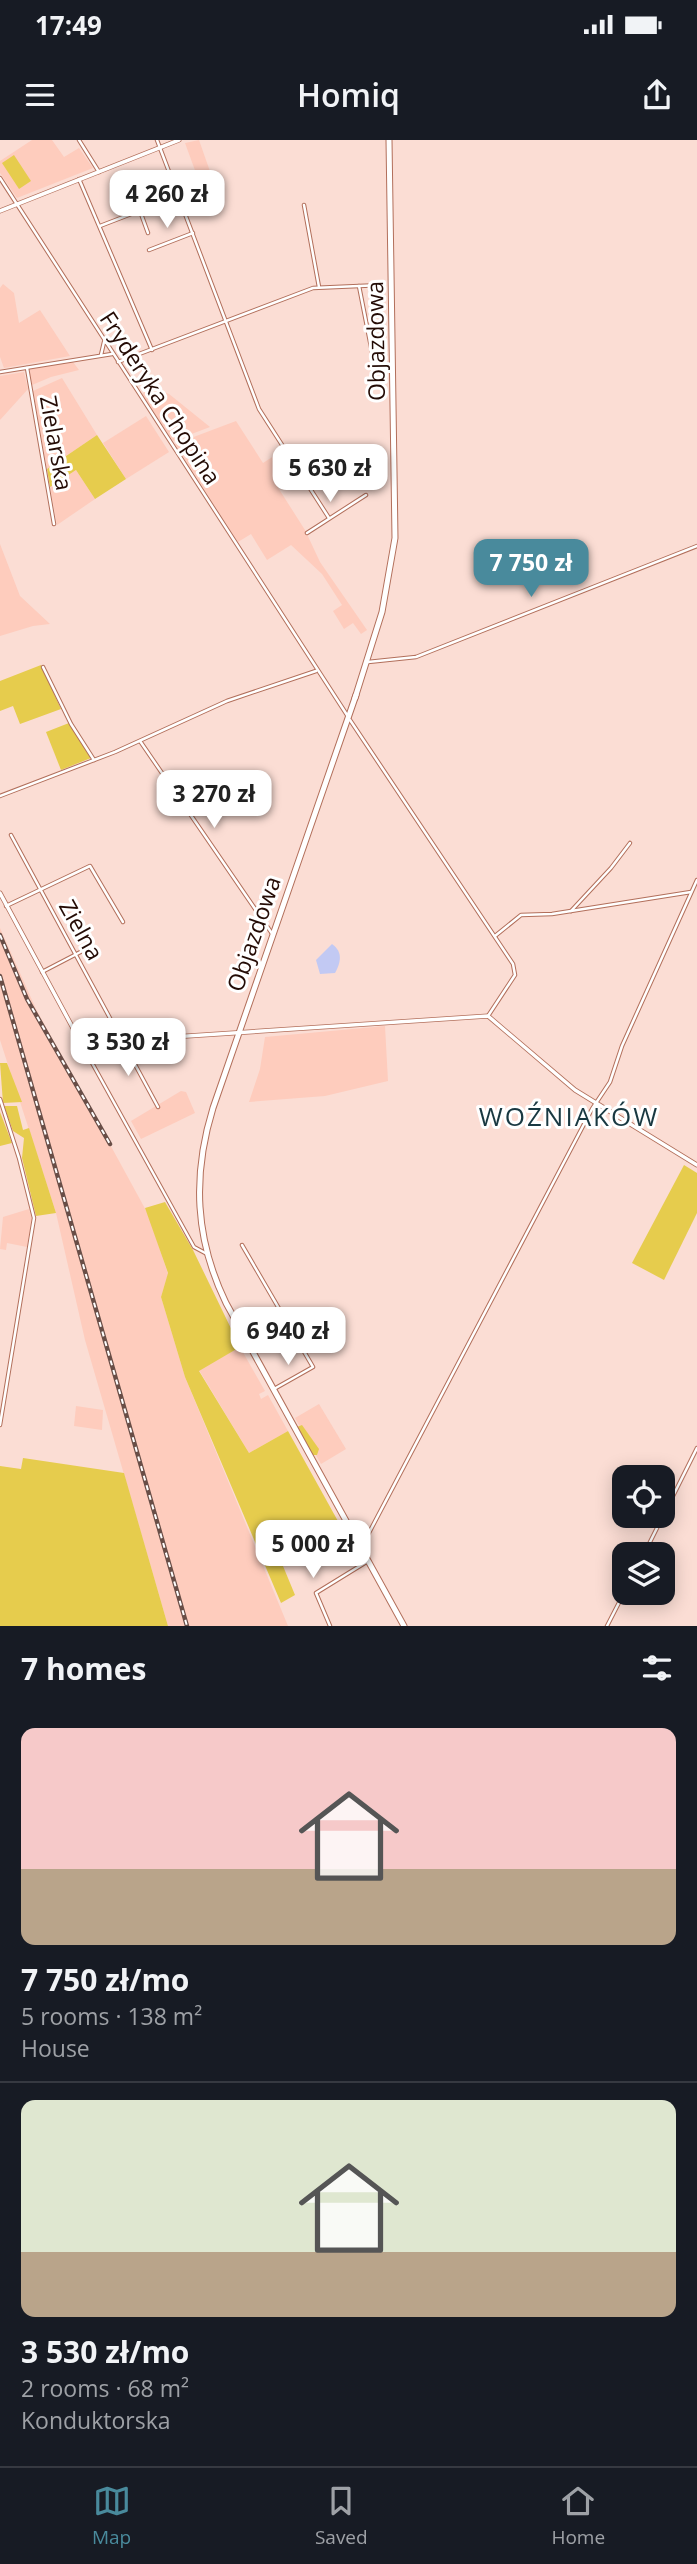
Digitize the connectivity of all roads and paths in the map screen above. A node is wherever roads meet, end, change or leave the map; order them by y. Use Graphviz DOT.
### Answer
graph roads {
  1 [pos="79,140"];
  2 [pos="158,140"];
  3 [pos="179,140"];
  4 [pos="387,140"];
  5 [pos="162,147"];
  6 [pos="99,172"];
  7 [pos="0,178"];
  8 [pos="79,179"];
  9 [pos="180,195"];
  10 [pos="17,203"];
  11 [pos="304,205"];
  12 [pos="0,211"];
  13 [pos="140,212"];
  14 [pos="100,226"];
  15 [pos="148,233"];
  16 [pos="193,233"];
  17 [pos="149,250"];
  18 [pos="382,285"];
  19 [pos="359,286"];
  20 [pos="320,287"];
  21 [pos="226,322"];
  22 [pos="104,341"];
  23 [pos="152,350"];
  24 [pos="112,354"];
  25 [pos="101,355"];
  26 [pos="118,362"];
  27 [pos="374,362"];
  28 [pos="27,368"];
  29 [pos="0,372"];
  30 [pos="366,495"];
  31 [pos="329,518"];
  32 [pos="54,524"];
  33 [pos="307,533"];
  34 [pos="697,546"];
  35 [pos="367,662"];
  36 [pos="43,667"];
  37 [pos="317,671"];
  38 [pos="348,717"];
  39 [pos="140,740"];
  40 [pos="94,760"];
  41 [pos="0,796"];
  42 [pos="11,835"];
  43 [pos="630,843"];
  44 [pos="697,880"];
  45 [pos="40,888"];
  46 [pos="692,892"];
  47 [pos="0,894"];
  48 [pos="6,906"];
  49 [pos="570,911"];
  50 [pos="123,922"];
  51 [pos="273,934"];
  52 [pos="495,936"];
  53 [pos="92,946"];
  54 [pos="76,953"];
  55 [pos="42,972"];
  56 [pos="488,1016"];
  57 [pos="238,1032"];
  58 [pos="122,1041"];
  59 [pos="81,1043"];
  60 [pos="0,1099"];
  61 [pos="595,1104"];
  62 [pos="158,1107"];
  63 [pos="697,1165"];
  64 [pos="242,1245"];
  65 [pos="206,1254"];
  66 [pos="273,1390"];
  67 [pos="0,1425"];
  68 [pos="697,1448"];
  69 [pos="650,1542"];
  70 [pos="361,1548"];
  71 [pos="368,1562"];
  72 [pos="618,1605"];
  73 [pos="330,1626"];
  74 [pos="404,1626"];
  75 [pos="607,1626"];
  1 -- 6 [label="street"];
  2 -- 5 [label="street"];
  3 -- 5 [label="street"];
  4 -- 35 [label="main road, Objazdowa"];
  5 -- 6 [label="street"];
  5 -- 9 [label="street"];
  6 -- 8 [label="street"];
  7 -- 10 [label="street, Fryderyka Chopina"];
  8 -- 10 [label="street"];
  8 -- 14 [label="street"];
  9 -- 13 [label="street"];
  9 -- 16 [label="street"];
  10 -- 12 [label="street"];
  10 -- 22 [label="street, Fryderyka Chopina"];
  11 -- 20 [label="street"];
  13 -- 14 [label="street"];
  13 -- 15 [label="street"];
  14 -- 23 [label="street"];
  16 -- 17 [label="street"];
  16 -- 21 [label="street"];
  18 -- 19 [label="street"];
  19 -- 20 [label="street"];
  19 -- 27 [label="street"];
  20 -- 21 [label="street"];
  21 -- 23 [label="street"];
  21 -- 31 [label="street"];
  22 -- 24 [label="street, Fryderyka Chopina"];
  22 -- 25 [label="street"];
  23 -- 26 [label="street"];
  24 -- 25 [label="street"];
  24 -- 26 [label="street, Fryderyka Chopina"];
  25 -- 28 [label="street"];
  26 -- 37 [label="street, Fryderyka Chopina"];
  28 -- 29 [label="street"];
  28 -- 32 [label="street, Zielarska"];
  30 -- 31 [label="street"];
  31 -- 33 [label="street"];
  34 -- 35 [label="street"];
  35 -- 38 [label="main road, Objazdowa"];
  36 -- 40 [label="street"];
  37 -- 38 [label="street, Fryderyka Chopina"];
  37 -- 39 [label="street"];
  38 -- 51 [label="main road, Objazdowa"];
  38 -- 52 [label="street, Fryderyka Chopina"];
  39 -- 40 [label="street"];
  39 -- 51 [label="street"];
  40 -- 41 [label="street"];
  42 -- 45 [label="street, Zielna"];
  43 -- 49 [label="street"];
  44 -- 46 [label="street"];
  45 -- 48 [label="street"];
  45 -- 50 [label="street"];
  45 -- 54 [label="street, Zielna"];
  46 -- 49 [label="street"];
  46 -- 61 [label="street"];
  47 -- 48 [label="street"];
  48 -- 55 [label="street"];
  49 -- 52 [label="street"];
  51 -- 57 [label="main road, Objazdowa"];
  52 -- 56 [label="street, Fryderyka Chopina"];
  53 -- 54 [label="street"];
  54 -- 55 [label="street"];
  54 -- 58 [label="street, Zielna"];
  55 -- 59 [label="street"];
  56 -- 57 [label="street"];
  56 -- 61 [label="street"];
  57 -- 58 [label="street"];
  57 -- 65 [label="main road, Objazdowa"];
  58 -- 59 [label="street"];
  58 -- 62 [label="street, Zielna"];
  59 -- 65 [label="street"];
  60 -- 67 [label="street"];
  61 -- 63 [label="street"];
  61 -- 70 [label="street"];
  64 -- 66 [label="street"];
  65 -- 66 [label="main road, Objazdowa"];
  66 -- 70 [label="main road, Objazdowa"];
  68 -- 69 [label="street"];
  70 -- 71 [label="main road, Objazdowa"];
  71 -- 73 [label="street"];
  71 -- 74 [label="main road, Objazdowa"];
  72 -- 75 [label="street"];
}
